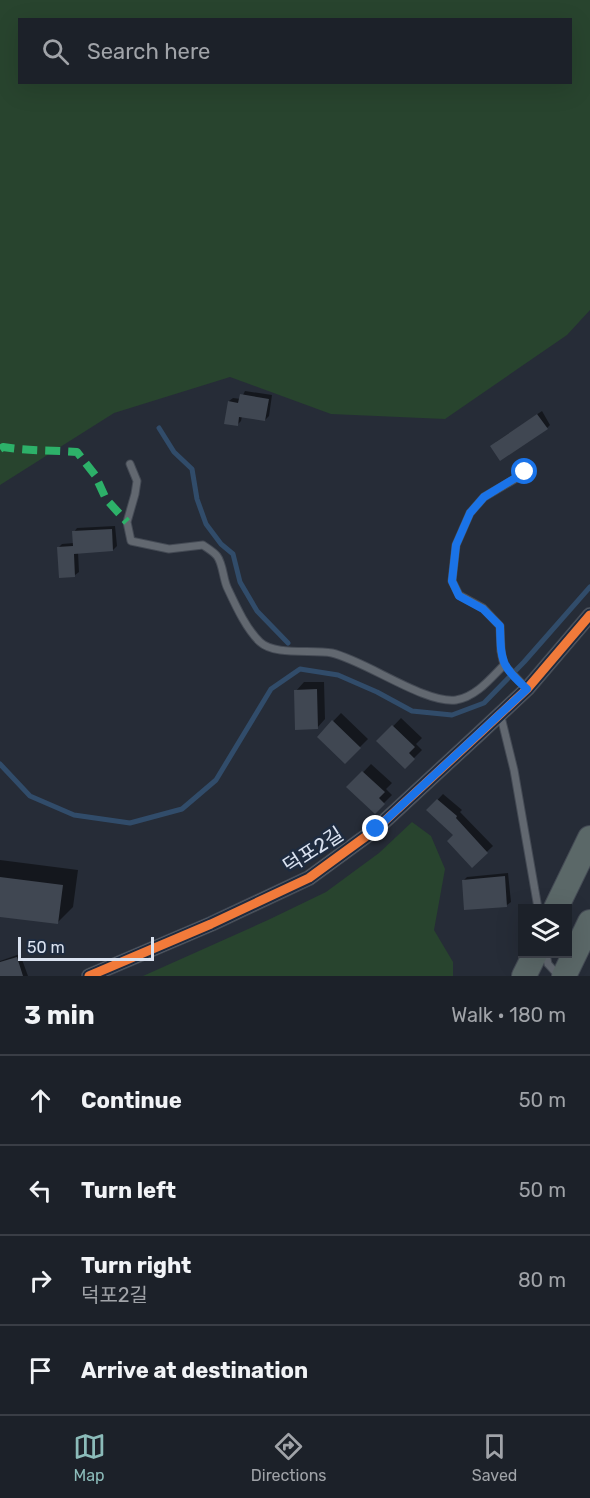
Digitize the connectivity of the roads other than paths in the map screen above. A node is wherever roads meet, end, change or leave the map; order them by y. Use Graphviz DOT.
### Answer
graph roads {
  1 [pos="130,464"];
  2 [pos="525,472"];
  3 [pos="590,615"];
  4 [pos="506,667"];
  5 [pos="523,686"];
  6 [pos="500,713"];
  7 [pos="590,838"];
  8 [pos="537,904"];
  9 [pos="558,904"];
  10 [pos="590,922"];
  11 [pos="533,958"];
  12 [pos="547,958"];
  13 [pos="89,976"];
  14 [pos="524,976"];
  15 [pos="559,976"];
  16 [pos="564,976"];
  1 -- 4 [label="lane"];
  2 -- 4 [label="lane"];
  3 -- 5 [label="street, 덕포2길"];
  4 -- 5 [label="lane"];
  5 -- 6 [label="street, 덕포2길"];
  6 -- 8 [label="lane"];
  6 -- 13 [label="street, 덕포2길"];
  7 -- 9 [label="highway"];
  10 -- 16 [label="highway"];
  11 -- 14 [label="highway"];
  12 -- 15 [label="lane"];
}
